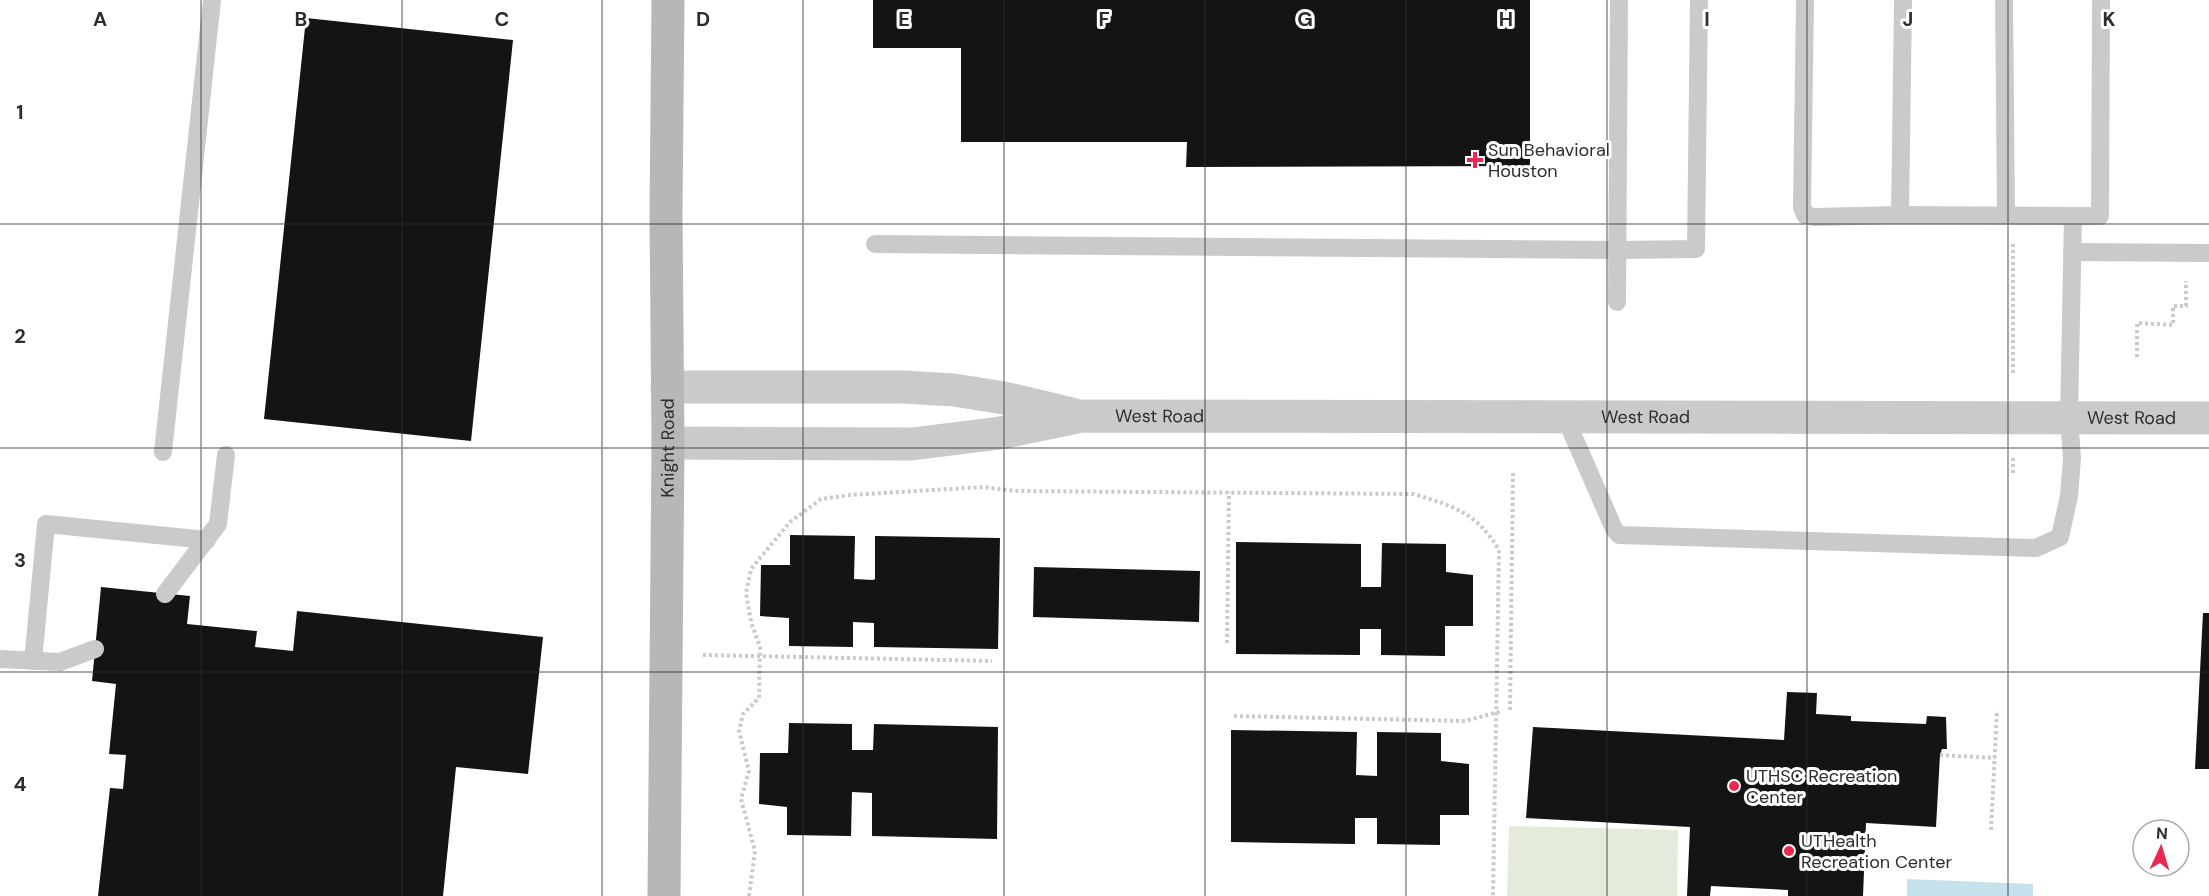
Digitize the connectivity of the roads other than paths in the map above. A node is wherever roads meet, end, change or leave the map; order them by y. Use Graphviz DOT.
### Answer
graph roads {
  1 [pos="212,0"];
  2 [pos="668,0"];
  3 [pos="1619,0"];
  4 [pos="1699,0"];
  5 [pos="1805,0"];
  6 [pos="1903,0"];
  7 [pos="2004,0"];
  8 [pos="2101,0"];
  9 [pos="1900,215"];
  10 [pos="2006,215"];
  11 [pos="2073,216"];
  12 [pos="875,244"];
  13 [pos="1617,250"];
  14 [pos="2072,252"];
  15 [pos="2209,253"];
  16 [pos="1617,302"];
  17 [pos="668,387"];
  18 [pos="1082,416"];
  19 [pos="1564,417"];
  20 [pos="2068,418"];
  21 [pos="2209,418"];
  22 [pos="668,443"];
  23 [pos="163,452"];
  24 [pos="226,455"];
  25 [pos="207,540"];
  26 [pos="165,594"];
  27 [pos="95,649"];
  28 [pos="0,659"];
  29 [pos="33,661"];
  30 [pos="664,896"];
  1 -- 23 [label="lane"];
  2 -- 17 [label="street, Knight Road"];
  3 -- 13 [label="lane"];
  4 -- 13 [label="lane"];
  5 -- 9 [label="lane"];
  6 -- 9 [label="lane"];
  7 -- 10 [label="lane"];
  8 -- 11 [label="lane"];
  9 -- 10 [label="lane"];
  10 -- 11 [label="lane"];
  11 -- 14 [label="lane"];
  12 -- 13 [label="lane"];
  13 -- 16 [label="lane"];
  14 -- 15 [label="lane"];
  14 -- 20 [label="lane"];
  17 -- 18 [label="street, West Road"];
  17 -- 22 [label="street, Knight Road"];
  18 -- 19 [label="street, West Road"];
  18 -- 22 [label="street, West Road"];
  19 -- 20 [label="street, West Road"];
  19 -- 20 [label="lane"];
  20 -- 21 [label="street, West Road"];
  22 -- 30 [label="street, Knight Road"];
  24 -- 25 [label="lane"];
  25 -- 26 [label="lane"];
  25 -- 29 [label="lane"];
  27 -- 29 [label="lane"];
  28 -- 29 [label="lane"];
}
